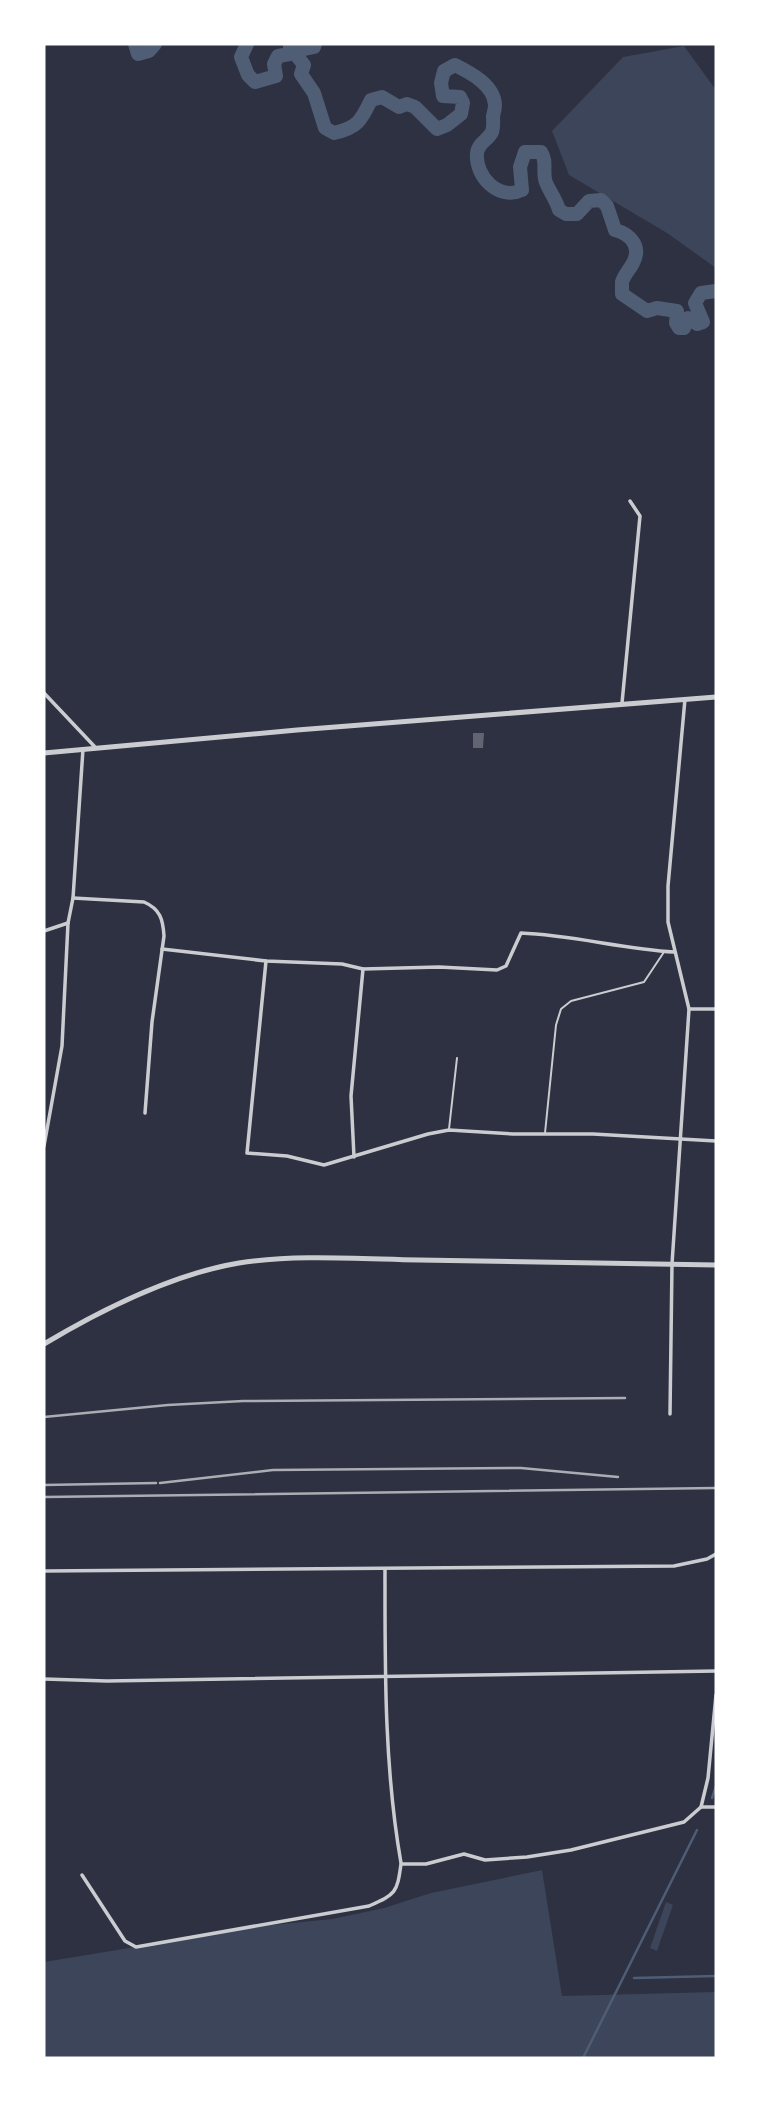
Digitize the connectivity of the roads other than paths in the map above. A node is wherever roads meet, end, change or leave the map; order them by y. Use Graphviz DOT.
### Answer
graph roads {
  1 [pos="630,501"];
  2 [pos="44,693"];
  3 [pos="716,697"];
  4 [pos="685,699"];
  5 [pos="621,705"];
  6 [pos="83,749"];
  7 [pos="96,749"];
  8 [pos="44,753"];
  9 [pos="73,898"];
  10 [pos="68,923"];
  11 [pos="44,932"];
  12 [pos="162,949"];
  13 [pos="665,951"];
  14 [pos="674,952"];
  15 [pos="265,961"];
  16 [pos="363,969"];
  17 [pos="689,1009"];
  18 [pos="716,1009"];
  19 [pos="457,1058"];
  20 [pos="145,1112"];
  21 [pos="449,1130"];
  22 [pos="545,1133"];
  23 [pos="680,1140"];
  24 [pos="716,1141"];
  25 [pos="44,1146"];
  26 [pos="354,1157"];
  27 [pos="672,1264"];
  28 [pos="716,1265"];
  29 [pos="44,1344"];
  30 [pos="670,1414"];
  31 [pos="716,1554"];
  32 [pos="385,1569"];
  33 [pos="44,1572"];
  34 [pos="716,1671"];
  35 [pos="386,1677"];
  36 [pos="44,1679"];
  37 [pos="716,1695"];
  38 [pos="701,1807"];
  39 [pos="716,1807"];
  40 [pos="401,1864"];
  41 [pos="82,1875"];
  1 -- 5 [label="street"];
  2 -- 7 [label="street"];
  3 -- 4 [label="street"];
  4 -- 5 [label="street"];
  4 -- 14 [label="street"];
  5 -- 7 [label="street"];
  6 -- 7 [label="street"];
  6 -- 8 [label="street"];
  6 -- 9 [label="street"];
  9 -- 10 [label="street"];
  9 -- 12 [label="street"];
  10 -- 11 [label="street"];
  10 -- 25 [label="street"];
  12 -- 15 [label="street"];
  12 -- 20 [label="street"];
  13 -- 14 [label="street"];
  13 -- 16 [label="street"];
  13 -- 22 [label="lane"];
  14 -- 17 [label="street"];
  15 -- 16 [label="street"];
  15 -- 26 [label="street"];
  16 -- 26 [label="street"];
  17 -- 18 [label="street"];
  17 -- 23 [label="street"];
  19 -- 21 [label="lane"];
  21 -- 22 [label="street"];
  21 -- 26 [label="street"];
  22 -- 23 [label="street"];
  23 -- 24 [label="street"];
  23 -- 27 [label="street"];
  27 -- 28 [label="street"];
  27 -- 29 [label="street"];
  27 -- 30 [label="street"];
  31 -- 32 [label="street"];
  32 -- 33 [label="street"];
  32 -- 35 [label="street"];
  34 -- 35 [label="street"];
  35 -- 36 [label="street"];
  35 -- 40 [label="street"];
  37 -- 38 [label="street"];
  38 -- 39 [label="street"];
  38 -- 40 [label="street"];
  40 -- 41 [label="street"];
}
